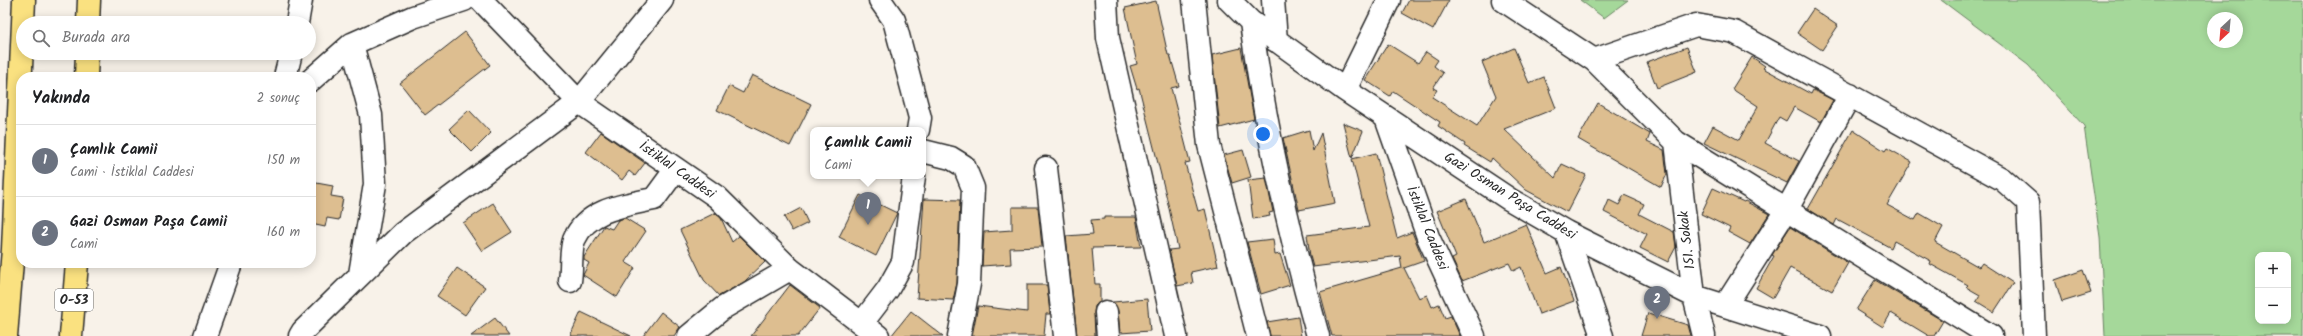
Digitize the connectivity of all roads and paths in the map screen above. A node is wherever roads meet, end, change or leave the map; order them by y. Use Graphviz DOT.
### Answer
graph roads {
  1 [pos="24,0"];
  2 [pos="89,0"];
  3 [pos="301,0"];
  4 [pos="464,0"];
  5 [pos="481,0"];
  6 [pos="662,0"];
  7 [pos="880,0"];
  8 [pos="1106,0"];
  9 [pos="1194,0"];
  10 [pos="1229,0"];
  11 [pos="1273,0"];
  12 [pos="1389,0"];
  13 [pos="1503,0"];
  14 [pos="23,16"];
  15 [pos="88,16"];
  16 [pos="298,16"];
  17 [pos="1251,22"];
  18 [pos="1276,41"];
  19 [pos="352,44"];
  20 [pos="21,60"];
  21 [pos="87,60"];
  22 [pos="289,60"];
  23 [pos="1594,60"];
  24 [pos="21,72"];
  25 [pos="86,72"];
  26 [pos="286,72"];
  27 [pos="316,76"];
  28 [pos="1345,90"];
  29 [pos="1850,95"];
  30 [pos="579,102"];
  31 [pos="1386,118"];
  32 [pos="918,127"];
  33 [pos="1676,142"];
  34 [pos="926,152"];
  35 [pos="1046,168"];
  36 [pos="676,169"];
  37 [pos="914,179"];
  38 [pos="16,181"];
  39 [pos="1787,209"];
  40 [pos="1566,232"];
  41 [pos="78,268"];
  42 [pos="229,268"];
  43 [pos="790,269"];
  44 [pos="360,274"];
  45 [pos="570,281"];
  46 [pos="1694,296"];
  47 [pos="1725,306"];
  48 [pos="1106,312"];
  49 [pos="870,330"];
  50 [pos="6,336"];
  51 [pos="71,336"];
  52 [pos="205,336"];
  53 [pos="300,336"];
  54 [pos="689,336"];
  55 [pos="959,336"];
  56 [pos="1065,336"];
  57 [pos="1108,336"];
  58 [pos="1176,336"];
  59 [pos="1258,336"];
  60 [pos="1318,336"];
  61 [pos="1474,336"];
  62 [pos="1602,336"];
  63 [pos="1704,336"];
  64 [pos="1820,336"];
  65 [pos="1990,336"];
  66 [pos="2034,336"];
  1 -- 14 [label="highway"];
  2 -- 15 [label="highway"];
  3 -- 16 [label="street"];
  4 -- 19 [label="street"];
  5 -- 30 [label="street, İstiklal Caddesi"];
  6 -- 30 [label="street"];
  7 -- 32 [label="street"];
  8 -- 58 [label="street"];
  9 -- 59 [label="street"];
  10 -- 17 [label="street, Gazi Osman Paşa Caddesi"];
  11 -- 18 [label="street"];
  12 -- 28 [label="street"];
  13 -- 23 [label="street"];
  17 -- 18 [label="street, Gazi Osman Paşa Caddesi"];
  17 -- 60 [label="street"];
  18 -- 28 [label="street, Gazi Osman Paşa Caddesi"];
  19 -- 27 [label="street"];
  19 -- 44 [label="street"];
  20 -- 24 [label="highway"];
  21 -- 25 [label="highway"];
  22 -- 26 [label="street"];
  23 -- 29 [label="street"];
  23 -- 33 [label="street"];
  28 -- 31 [label="street, Gazi Osman Paşa Caddesi"];
  29 -- 39 [label="street"];
  29 -- 66 [label="street"];
  30 -- 36 [label="street, İstiklal Caddesi"];
  30 -- 44 [label="street"];
  31 -- 40 [label="street, Gazi Osman Paşa Caddesi"];
  31 -- 61 [label="street, İstiklal Caddesi"];
  33 -- 39 [label="street"];
  33 -- 46 [label="street, 151. Sokak"];
  34 -- 55 [label="street"];
  35 -- 56 [label="street"];
  36 -- 43 [label="street, İstiklal Caddesi"];
  36 -- 45 [label="street"];
  37 -- 49 [label="street"];
  38 -- 50 [label="highway"];
  39 -- 47 [label="street"];
  39 -- 65 [label="street"];
  40 -- 46 [label="street, Gazi Osman Paşa Caddesi"];
  40 -- 62 [label="street"];
  41 -- 51 [label="highway, O-53"];
  42 -- 52 [label="street"];
  43 -- 49 [label="street, İstiklal Caddesi"];
  43 -- 54 [label="street"];
  44 -- 53 [label="street"];
  46 -- 47 [label="street, Gazi Osman Paşa Caddesi"];
  46 -- 63 [label="street, 151. Sokak"];
  47 -- 64 [label="street, Gazi Osman Paşa Caddesi"];
  48 -- 57 [label="street"];
}
